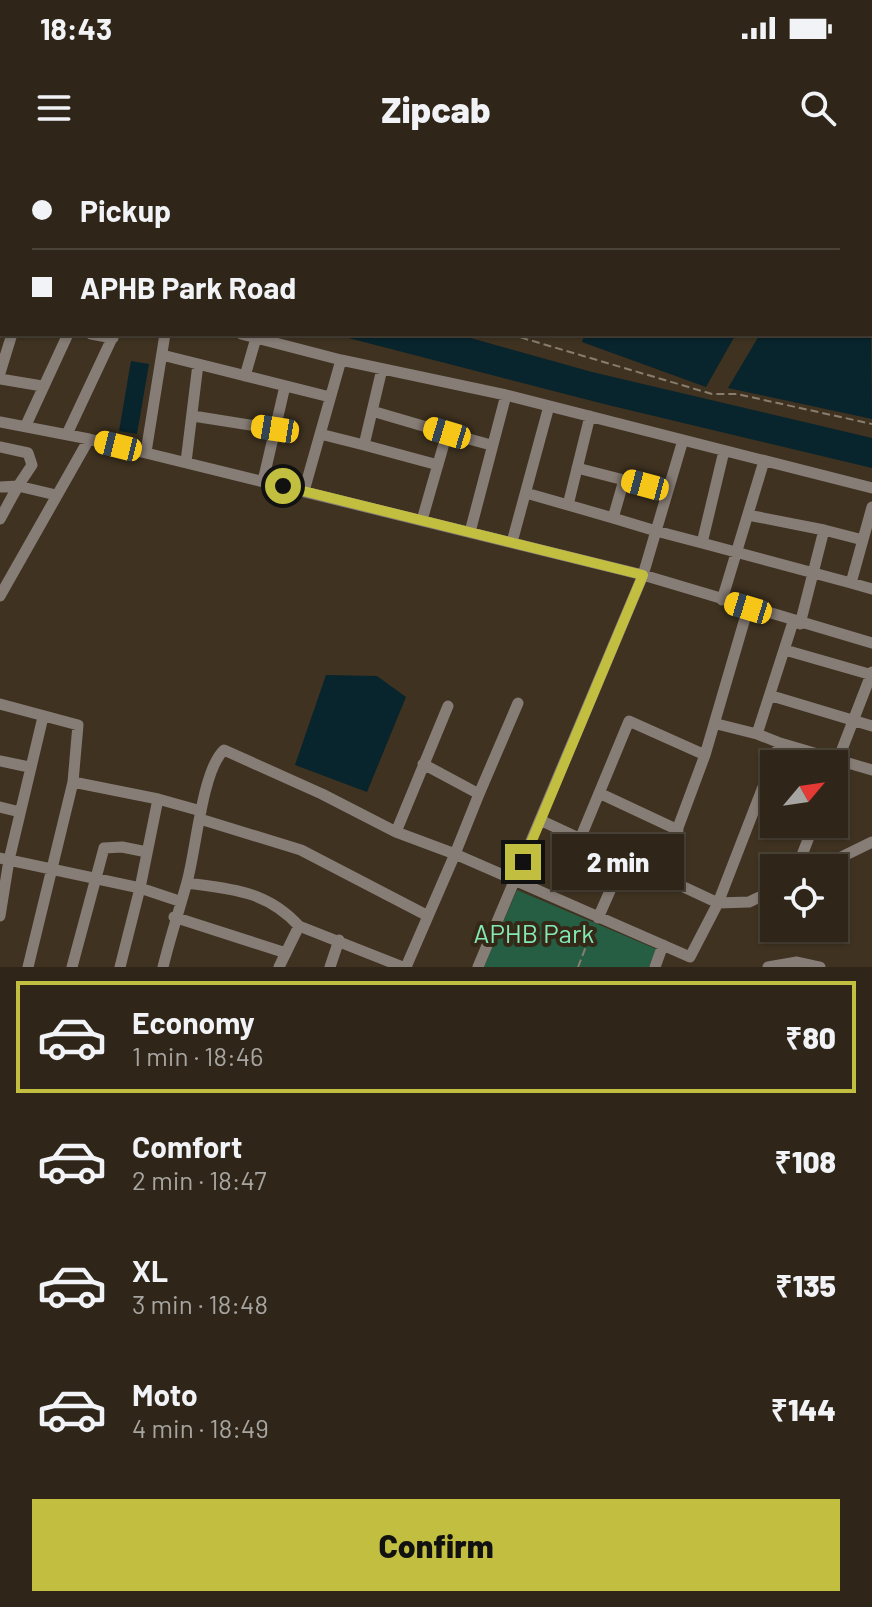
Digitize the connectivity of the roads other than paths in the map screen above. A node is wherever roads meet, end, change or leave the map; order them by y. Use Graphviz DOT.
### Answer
graph roads {
  1 [pos="11,336"];
  2 [pos="67,336"];
  3 [pos="114,336"];
  4 [pos="165,336"];
  5 [pos="248,336"];
  6 [pos="256,338"];
  7 [pos="162,355"];
  8 [pos="341,360"];
  9 [pos="198,364"];
  10 [pos="382,369"];
  11 [pos="0,376"];
  12 [pos="245,376"];
  13 [pos="42,386"];
  14 [pos="285,386"];
  15 [pos="506,395"];
  16 [pos="330,397"];
  17 [pos="549,406"];
  18 [pos="372,411"];
  19 [pos="193,416"];
  20 [pos="590,416"];
  21 [pos="0,422"];
  22 [pos="26,425"];
  23 [pos="275,429"];
  24 [pos="447,433"];
  25 [pos="320,434"];
  26 [pos="80,437"];
  27 [pos="683,440"];
  28 [pos="364,445"];
  29 [pos="491,445"];
  30 [pos="0,447"];
  31 [pos="724,451"];
  32 [pos="146,452"];
  33 [pos="764,461"];
  34 [pos="186,462"];
  35 [pos="438,465"];
  36 [pos="577,468"];
  37 [pos="624,480"];
  38 [pos="263,481"];
  39 [pos="18,486"];
  40 [pos="0,487"];
  41 [pos="872,488"];
  42 [pos="304,491"];
  43 [pos="667,491"];
  44 [pos="526,493"];
  45 [pos="56,495"];
  46 [pos="568,505"];
  47 [pos="872,507"];
  48 [pos="748,515"];
  49 [pos="613,518"];
  50 [pos="0,519"];
  51 [pos="422,520"];
  52 [pos="824,530"];
  53 [pos="656,531"];
  54 [pos="470,532"];
  55 [pos="863,540"];
  56 [pos="512,542"];
  57 [pos="702,543"];
  58 [pos="736,553"];
  59 [pos="813,572"];
  60 [pos="643,575"];
  61 [pos="851,583"];
  62 [pos="872,589"];
  63 [pos="0,596"];
  64 [pos="722,600"];
  65 [pos="748,608"];
  66 [pos="796,623"];
  67 [pos="872,643"];
  68 [pos="785,650"];
  69 [pos="872,674"];
  70 [pos="772,696"];
  71 [pos="518,703"];
  72 [pos="0,704"];
  73 [pos="448,706"];
  74 [pos="43,717"];
  75 [pos="853,721"];
  76 [pos="717,724"];
  77 [pos="872,726"];
  78 [pos="757,734"];
  79 [pos="780,743"];
  80 [pos="799,750"];
  81 [pos="842,750"];
  82 [pos="705,755"];
  83 [pos="0,761"];
  84 [pos="423,764"];
  85 [pos="848,766"];
  86 [pos="29,767"];
  87 [pos="872,770"];
  88 [pos="73,782"];
  89 [pos="599,793"];
  90 [pos="479,794"];
  91 [pos="158,799"];
  92 [pos="0,807"];
  93 [pos="20,812"];
  94 [pos="200,815"];
  95 [pos="540,820"];
  96 [pos="678,830"];
  97 [pos="396,832"];
  98 [pos="580,839"];
  99 [pos="872,842"];
  100 [pos="147,852"];
  101 [pos="455,854"];
  102 [pos="848,854"];
  103 [pos="4,859"];
  104 [pos="624,859"];
  105 [pos="53,868"];
  106 [pos="660,876"];
  107 [pos="96,877"];
  108 [pos="514,882"];
  109 [pos="187,883"];
  110 [pos="140,888"];
  111 [pos="760,897"];
  112 [pos="179,901"];
  113 [pos="718,903"];
  114 [pos="0,916"];
  115 [pos="428,916"];
  116 [pos="174,917"];
  117 [pos="598,918"];
  118 [pos="299,926"];
  119 [pos="339,940"];
  120 [pos="663,945"];
  121 [pos="286,953"];
  122 [pos="28,967"];
  123 [pos="72,967"];
  124 [pos="120,967"];
  125 [pos="163,967"];
  126 [pos="279,967"];
  127 [pos="330,967"];
  128 [pos="404,967"];
  129 [pos="478,967"];
  130 [pos="655,967"];
  131 [pos="768,967"];
  132 [pos="820,967"];
  1 -- 11 [label="street"];
  2 -- 13 [label="street"];
  3 -- 26 [label="street"];
  4 -- 7 [label="street"];
  5 -- 6 [label="street"];
  6 -- 8 [label="street"];
  6 -- 12 [label="street"];
  7 -- 9 [label="street"];
  7 -- 32 [label="street"];
  8 -- 10 [label="street"];
  8 -- 16 [label="street"];
  9 -- 12 [label="street"];
  9 -- 19 [label="street"];
  10 -- 15 [label="street"];
  10 -- 18 [label="street"];
  11 -- 13 [label="street"];
  12 -- 14 [label="street"];
  13 -- 22 [label="street"];
  14 -- 16 [label="street"];
  14 -- 23 [label="street"];
  15 -- 17 [label="street"];
  15 -- 29 [label="street"];
  16 -- 25 [label="street"];
  17 -- 20 [label="street"];
  17 -- 44 [label="street"];
  18 -- 24 [label="street"];
  18 -- 28 [label="street"];
  19 -- 23 [label="street"];
  19 -- 34 [label="street"];
  20 -- 27 [label="street"];
  20 -- 36 [label="street"];
  21 -- 22 [label="street"];
  22 -- 26 [label="street"];
  23 -- 38 [label="street"];
  24 -- 29 [label="street"];
  24 -- 35 [label="street"];
  25 -- 28 [label="street"];
  25 -- 42 [label="street"];
  26 -- 32 [label="street"];
  26 -- 45 [label="street"];
  27 -- 31 [label="street"];
  27 -- 43 [label="street"];
  28 -- 35 [label="street"];
  29 -- 54 [label="street"];
  30 -- 39 [label="street"];
  31 -- 33 [label="street"];
  31 -- 57 [label="street"];
  32 -- 34 [label="street"];
  33 -- 41 [label="street"];
  33 -- 48 [label="street"];
  34 -- 38 [label="street"];
  35 -- 51 [label="street"];
  36 -- 37 [label="street"];
  36 -- 46 [label="street"];
  37 -- 43 [label="street"];
  37 -- 49 [label="street"];
  38 -- 42 [label="street"];
  39 -- 40 [label="street"];
  39 -- 45 [label="street"];
  39 -- 50 [label="street"];
  42 -- 51 [label="street"];
  43 -- 53 [label="street"];
  44 -- 46 [label="street"];
  44 -- 56 [label="street"];
  45 -- 63 [label="street"];
  46 -- 49 [label="street"];
  47 -- 55 [label="street"];
  48 -- 52 [label="street"];
  48 -- 58 [label="street"];
  49 -- 53 [label="street"];
  51 -- 54 [label="street"];
  52 -- 55 [label="street"];
  52 -- 59 [label="street"];
  53 -- 57 [label="street"];
  53 -- 60 [label="street"];
  54 -- 56 [label="street"];
  55 -- 61 [label="street"];
  56 -- 60 [label="street"];
  57 -- 58 [label="street"];
  58 -- 59 [label="street"];
  58 -- 64 [label="street"];
  59 -- 61 [label="street"];
  59 -- 66 [label="street"];
  60 -- 64 [label="street"];
  60 -- 95 [label="street"];
  61 -- 62 [label="street"];
  64 -- 65 [label="street"];
  65 -- 66 [label="street"];
  65 -- 76 [label="street"];
  66 -- 67 [label="street"];
  66 -- 68 [label="street"];
  68 -- 69 [label="street"];
  68 -- 70 [label="street"];
  69 -- 75 [label="street"];
  70 -- 75 [label="street"];
  70 -- 78 [label="street"];
  71 -- 90 [label="street"];
  72 -- 74 [label="street"];
  73 -- 84 [label="street"];
  74 -- 86 [label="street"];
  74 -- 88 [label="street"];
  75 -- 77 [label="street"];
  75 -- 81 [label="street"];
  76 -- 78 [label="street"];
  76 -- 82 [label="street"];
  78 -- 79 [label="street"];
  79 -- 80 [label="street"];
  79 -- 113 [label="street"];
  82 -- 89 [label="street"];
  82 -- 96 [label="street"];
  83 -- 86 [label="street"];
  84 -- 90 [label="street"];
  84 -- 97 [label="street"];
  85 -- 87 [label="street"];
  86 -- 93 [label="street"];
  88 -- 91 [label="street"];
  88 -- 105 [label="street"];
  89 -- 96 [label="street"];
  89 -- 98 [label="street"];
  90 -- 101 [label="street"];
  91 -- 94 [label="street"];
  91 -- 100 [label="street"];
  92 -- 93 [label="street"];
  93 -- 103 [label="street"];
  94 -- 97 [label="street"];
  94 -- 109 [label="street"];
  94 -- 115 [label="street"];
  95 -- 98 [label="street"];
  95 -- 108 [label="street"];
  96 -- 106 [label="street"];
  97 -- 101 [label="street"];
  98 -- 104 [label="street"];
  99 -- 102 [label="street"];
  100 -- 107 [label="street"];
  100 -- 110 [label="street"];
  101 -- 108 [label="street"];
  101 -- 115 [label="street"];
  103 -- 105 [label="street"];
  103 -- 114 [label="street"];
  104 -- 106 [label="street"];
  104 -- 117 [label="street"];
  105 -- 107 [label="street"];
  105 -- 122 [label="street"];
  106 -- 113 [label="street"];
  107 -- 110 [label="street"];
  107 -- 123 [label="street"];
  108 -- 117 [label="street"];
  108 -- 129 [label="street"];
  109 -- 112 [label="street"];
  109 -- 118 [label="street"];
  110 -- 112 [label="street"];
  110 -- 124 [label="street"];
  111 -- 113 [label="street"];
  112 -- 116 [label="street"];
  113 -- 120 [label="street"];
  115 -- 128 [label="street"];
  116 -- 121 [label="street"];
  116 -- 125 [label="street"];
  117 -- 120 [label="street"];
  118 -- 119 [label="street"];
  118 -- 121 [label="street"];
  119 -- 127 [label="street"];
  119 -- 128 [label="street"];
  120 -- 130 [label="street"];
  121 -- 126 [label="street"];
  131 -- 132 [label="street"];
}
